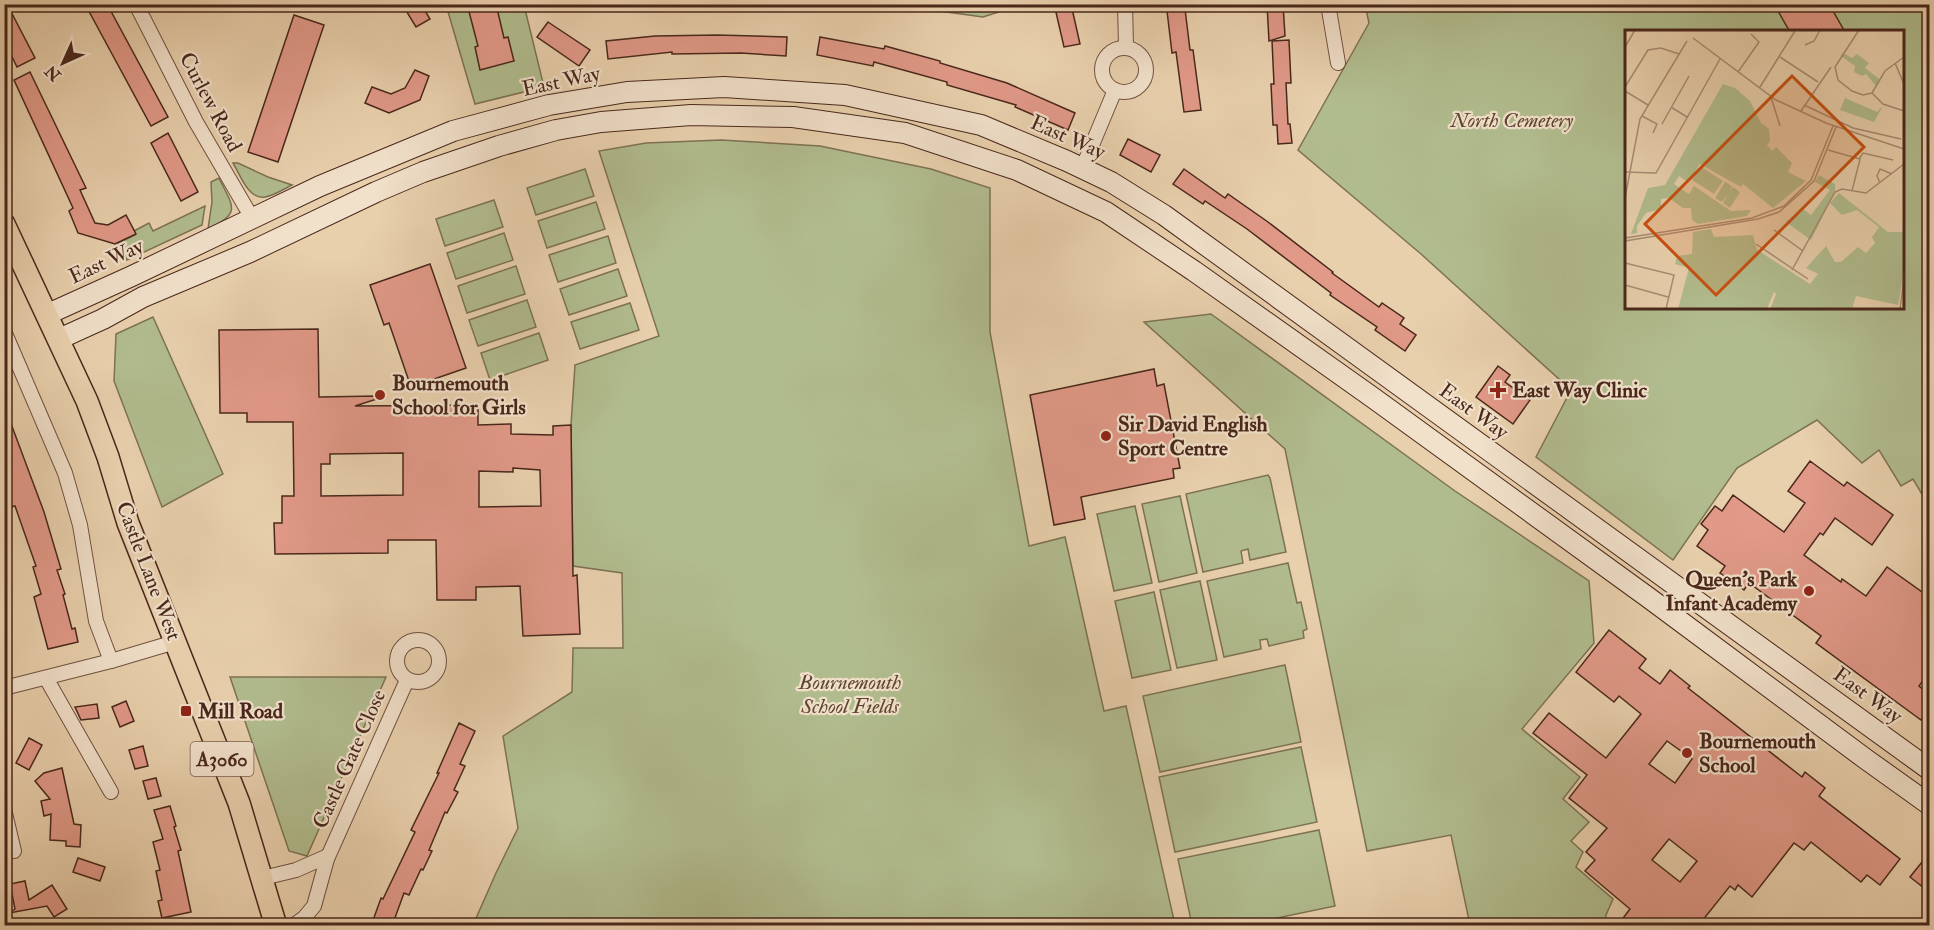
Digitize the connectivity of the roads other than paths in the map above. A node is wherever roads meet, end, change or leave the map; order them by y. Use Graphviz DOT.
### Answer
graph roads {
  1 [pos="136,4"];
  2 [pos="1125,4"];
  3 [pos="1328,4"];
  4 [pos="1126,46"];
  5 [pos="1338,63"];
  6 [pos="1115,90"];
  7 [pos="1082,169"];
  8 [pos="252,218"];
  9 [pos="4,224"];
  10 [pos="48,314"];
  11 [pos="4,331"];
  12 [pos="59,339"];
  13 [pos="175,642"];
  14 [pos="111,661"];
  15 [pos="46,678"];
  16 [pos="407,680"];
  17 [pos="4,688"];
  18 [pos="1929,770"];
  19 [pos="111,792"];
  20 [pos="1929,805"];
  21 [pos="4,809"];
  22 [pos="7,827"];
  23 [pos="14,851"];
  24 [pos="328,855"];
  25 [pos="263,878"];
  26 [pos="276,926"];
  27 [pos="293,926"];
  1 -- 8 [label="street, Curlew Road"];
  2 -- 4 [label="street"];
  3 -- 5 [label="street"];
  4 -- 6 [label="street"];
  4 -- 6 [label="street"];
  6 -- 7 [label="street"];
  7 -- 8 [label="street, East Way"];
  7 -- 18 [label="street, East Way"];
  8 -- 10 [label="street, East Way"];
  9 -- 10 [label="main road, Castle Lane West / A3060"];
  10 -- 12 [label="main road, Castle Lane West / A3060"];
  11 -- 14 [label="street"];
  12 -- 13 [label="main road, Castle Lane West / A3060"];
  12 -- 20 [label="street"];
  13 -- 14 [label="street"];
  13 -- 25 [label="main road, Castle Lane West / A3060"];
  14 -- 15 [label="street"];
  15 -- 17 [label="street"];
  15 -- 19 [label="street"];
  16 -- 24 [label="street, Castle Gate Close"];
  21 -- 22 [label="street"];
  22 -- 23 [label="street"];
  24 -- 25 [label="street, Castle Gate Close"];
  24 -- 27 [label="street, Castle Gate Close"];
  25 -- 26 [label="main road, Castle Lane West / A3060"];
}
